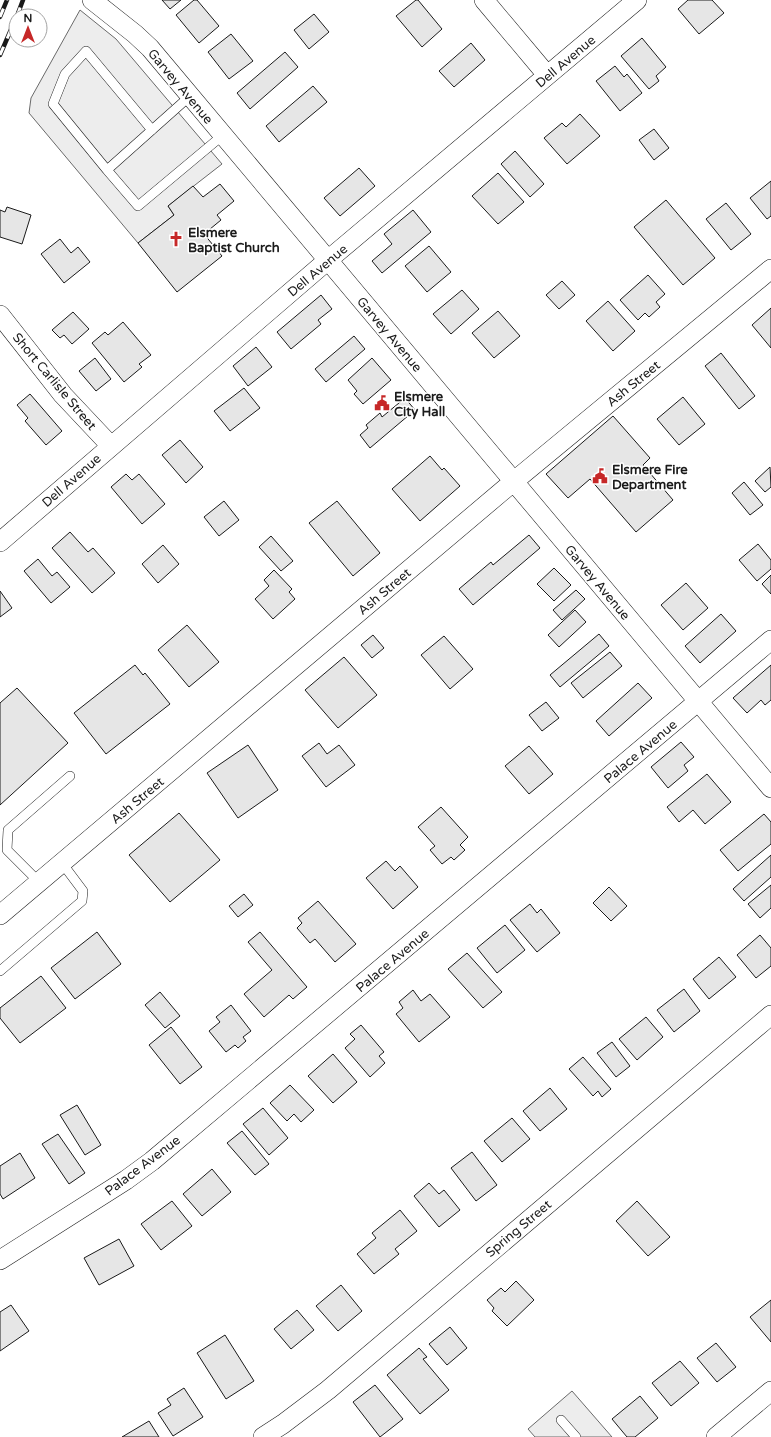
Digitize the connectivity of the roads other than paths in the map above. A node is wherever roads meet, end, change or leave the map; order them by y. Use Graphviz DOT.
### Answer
graph roads {
  1 [pos="92,0"];
  2 [pos="484,0"];
  3 [pos="637,0"];
  4 [pos="547,75"];
  5 [pos="190,96"];
  6 [pos="152,130"];
  7 [pos="223,135"];
  8 [pos="107,170"];
  9 [pos="328,260"];
  10 [pos="771,269"];
  11 [pos="0,314"];
  12 [pos="111,446"];
  13 [pos="513,482"];
  14 [pos="0,542"];
  15 [pos="771,640"];
  16 [pos="699,702"];
  17 [pos="70,776"];
  18 [pos="771,788"];
  19 [pos="62,863"];
  20 [pos="39,882"];
  21 [pos="0,915"];
  22 [pos="0,971"];
  23 [pos="771,1015"];
  24 [pos="0,1260"];
  25 [pos="771,1391"];
  26 [pos="561,1420"];
  27 [pos="263,1437"];
  28 [pos="576,1437"];
  29 [pos="716,1437"];
  1 -- 5 [label="street, Garvey Avenue"];
  2 -- 4 [label="street"];
  3 -- 4 [label="street, Dell Avenue"];
  4 -- 9 [label="street, Dell Avenue"];
  5 -- 6 [label="lane"];
  5 -- 7 [label="street, Garvey Avenue"];
  6 -- 8 [label="lane"];
  6 -- 8 [label="lane"];
  7 -- 8 [label="lane"];
  7 -- 9 [label="street, Garvey Avenue"];
  9 -- 12 [label="street, Dell Avenue"];
  9 -- 13 [label="street, Garvey Avenue"];
  10 -- 13 [label="street, Ash Street"];
  11 -- 12 [label="street, Short Carlisle Street"];
  12 -- 14 [label="street, Dell Avenue"];
  13 -- 16 [label="street, Garvey Avenue"];
  13 -- 19 [label="street, Ash Street"];
  15 -- 16 [label="street, Palace Avenue"];
  16 -- 18 [label="street, Garvey Avenue"];
  16 -- 24 [label="street, Palace Avenue"];
  17 -- 20 [label="lane"];
  19 -- 20 [label="street, Ash Street"];
  19 -- 22 [label="lane"];
  20 -- 21 [label="street, Ash Street"];
  23 -- 27 [label="street, Spring Street"];
  25 -- 29 [label="street"];
  26 -- 28 [label="lane"];
}
